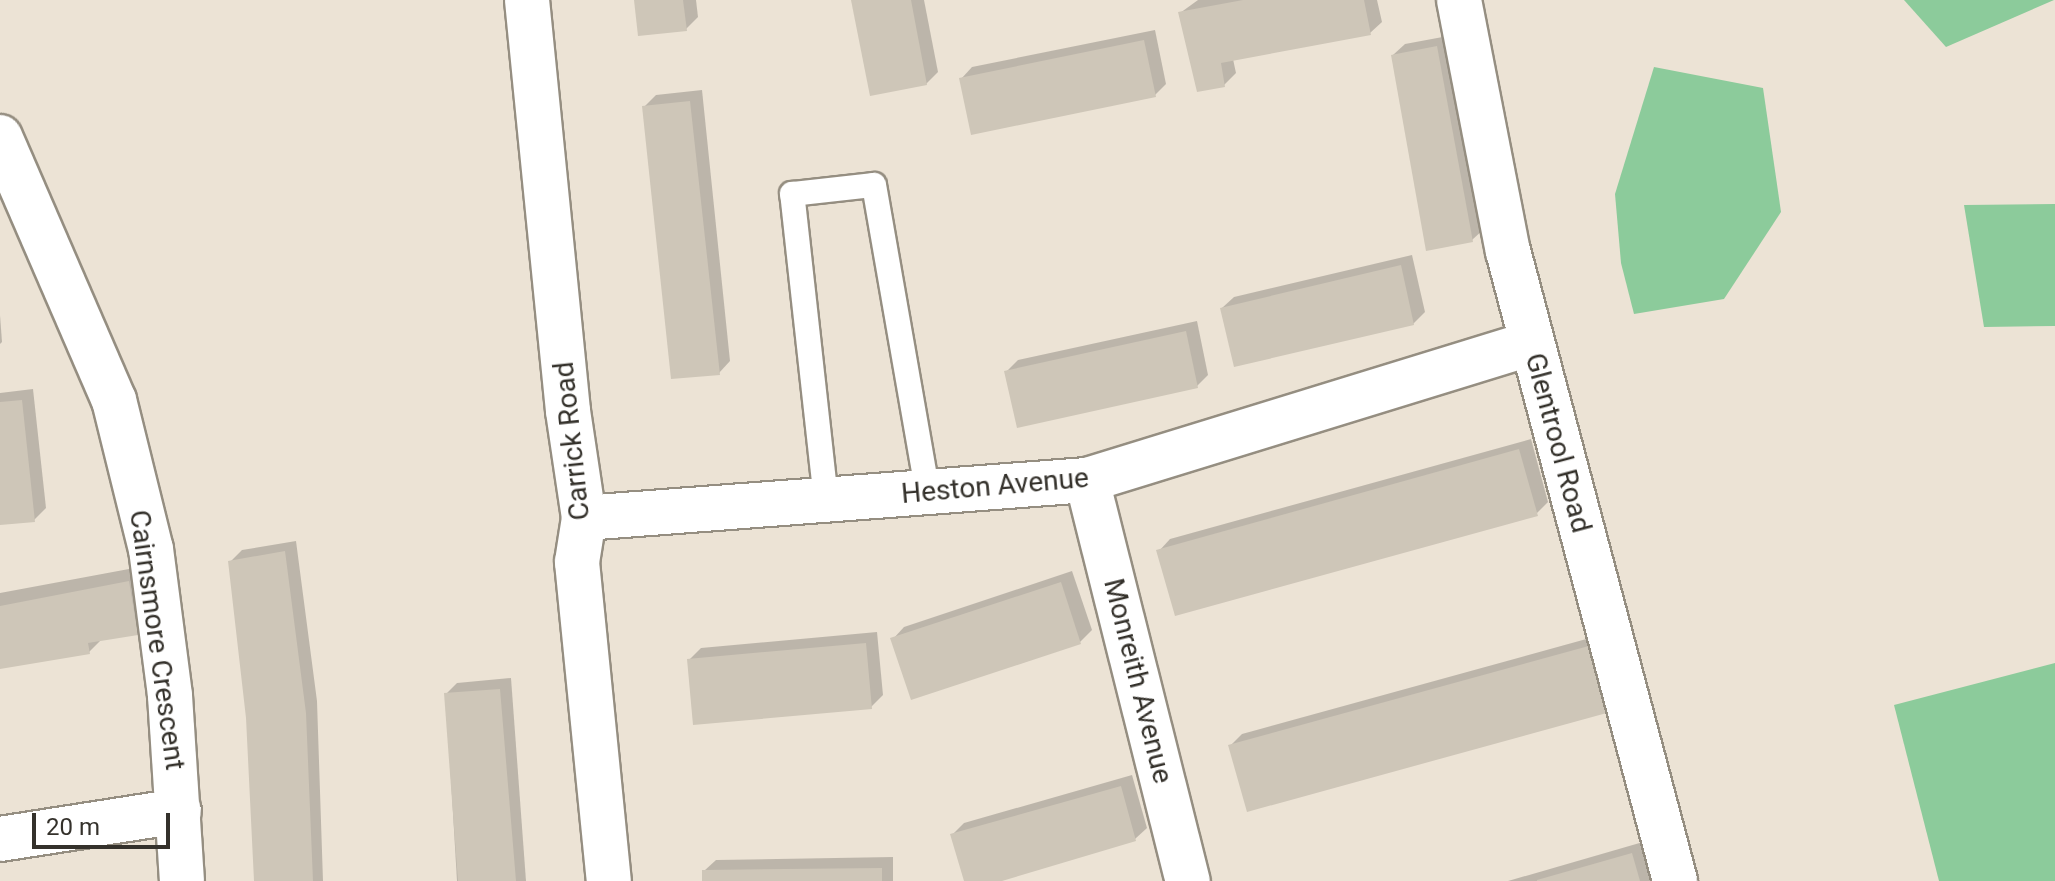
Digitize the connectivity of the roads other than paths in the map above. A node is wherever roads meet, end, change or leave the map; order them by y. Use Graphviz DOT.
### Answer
graph roads {
  1 [pos="527,0"];
  2 [pos="1459,0"];
  3 [pos="0,137"];
  4 [pos="1531,343"];
  5 [pos="1087,480"];
  6 [pos="928,493"];
  7 [pos="826,500"];
  8 [pos="584,518"];
  9 [pos="179,811"];
  10 [pos="0,839"];
  11 [pos="182,881"];
  12 [pos="609,881"];
  13 [pos="1188,881"];
  14 [pos="1675,881"];
  1 -- 8 [label="street, Carrick Road"];
  2 -- 4 [label="street, Glentrool Road"];
  3 -- 9 [label="street, Cairnsmore Crescent"];
  4 -- 5 [label="street, Heston Avenue"];
  4 -- 14 [label="street, Glentrool Road"];
  5 -- 6 [label="street, Heston Avenue"];
  5 -- 13 [label="street, Monreith Avenue"];
  6 -- 7 [label="street, Heston Avenue"];
  6 -- 7 [label="lane"];
  7 -- 8 [label="street, Heston Avenue"];
  8 -- 12 [label="street, Carrick Road"];
  9 -- 10 [label="street"];
  9 -- 11 [label="street, Cairnsmore Crescent"];
}
